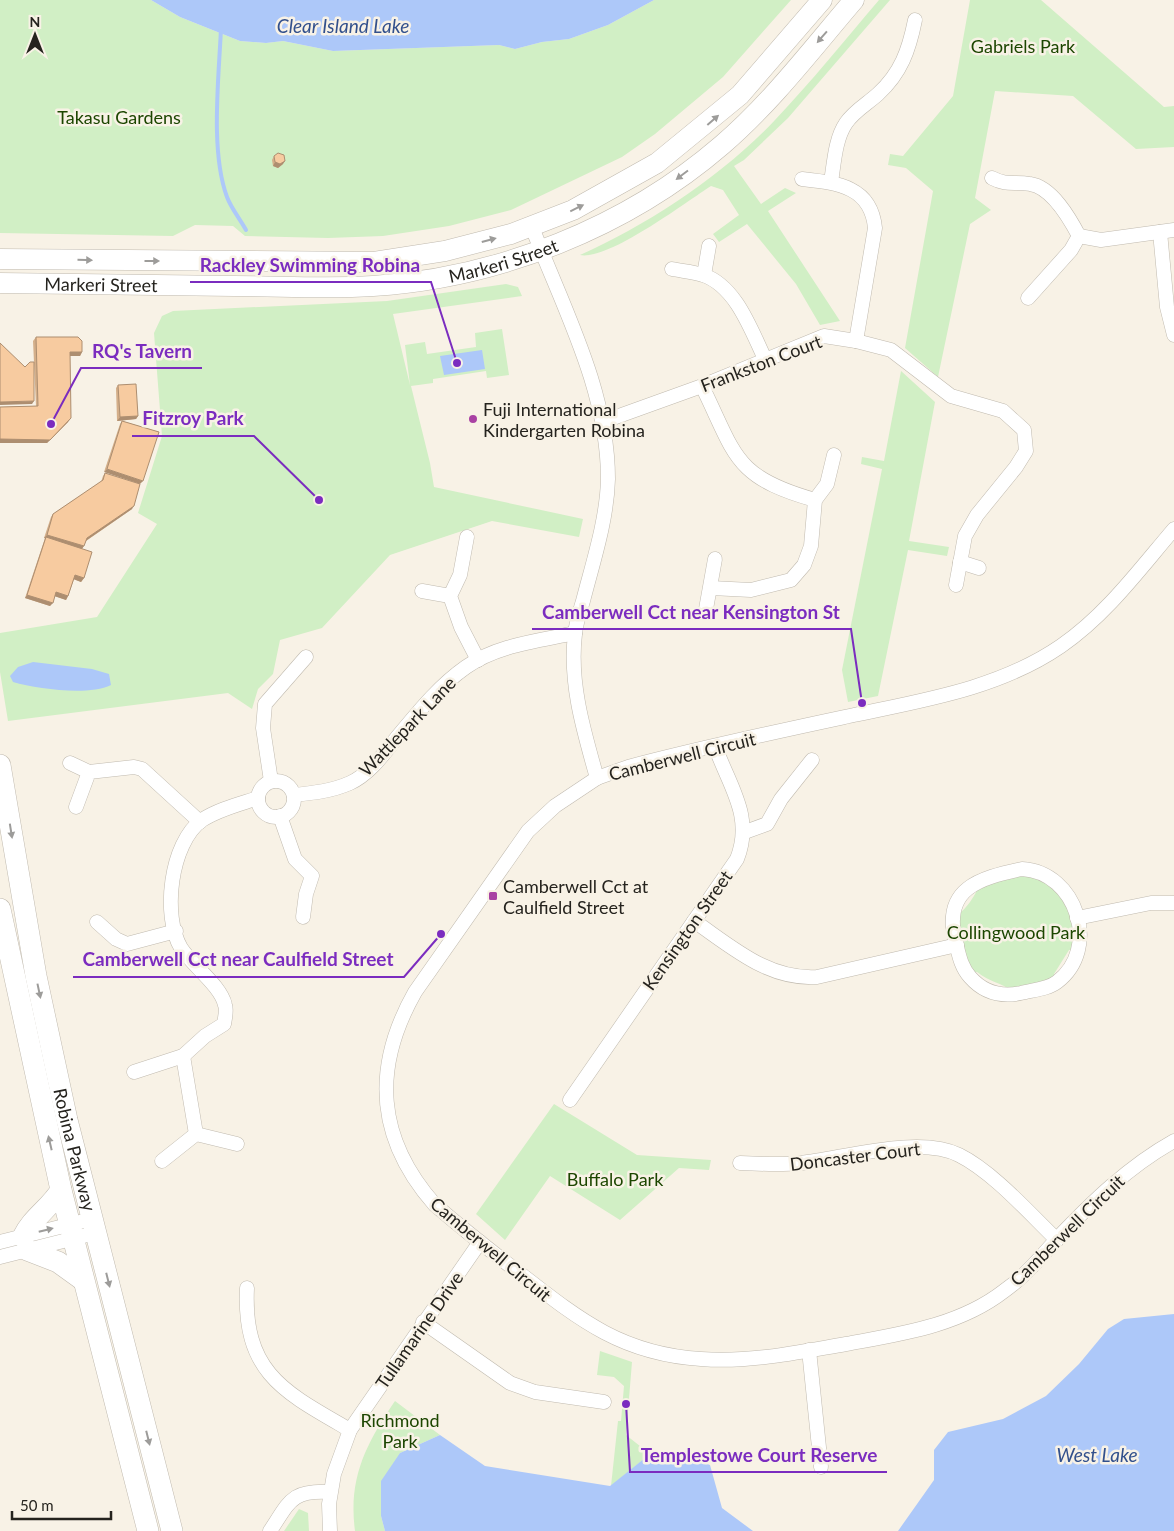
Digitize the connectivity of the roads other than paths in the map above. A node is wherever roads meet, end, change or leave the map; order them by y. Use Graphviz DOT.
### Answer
graph roads {
  1 [pos="822,0"];
  2 [pos="854,0"];
  3 [pos="915,20"];
  4 [pos="802,178"];
  5 [pos="992,178"];
  6 [pos="831,182"];
  7 [pos="532,227"];
  8 [pos="1167,231"];
  9 [pos="1079,236"];
  10 [pos="709,246"];
  11 [pos="541,250"];
  12 [pos="0,259"];
  13 [pos="672,269"];
  14 [pos="704,275"];
  15 [pos="0,283"];
  16 [pos="1028,298"];
  17 [pos="1174,335"];
  18 [pos="856,340"];
  19 [pos="765,359"];
  20 [pos="702,386"];
  21 [pos="602,422"];
  22 [pos="834,455"];
  23 [pos="815,500"];
  24 [pos="1172,536"];
  25 [pos="467,537"];
  26 [pos="715,558"];
  27 [pos="960,562"];
  28 [pos="979,568"];
  29 [pos="956,585"];
  30 [pos="711,588"];
  31 [pos="422,591"];
  32 [pos="450,596"];
  33 [pos="706,609"];
  34 [pos="575,633"];
  35 [pos="306,657"];
  36 [pos="478,660"];
  37 [pos="716,746"];
  38 [pos="812,760"];
  39 [pos="70,764"];
  40 [pos="0,765"];
  41 [pos="89,772"];
  42 [pos="598,778"];
  43 [pos="271,781"];
  44 [pos="294,795"];
  45 [pos="258,798"];
  46 [pos="76,808"];
  47 [pos="280,816"];
  48 [pos="200,822"];
  49 [pos="744,832"];
  50 [pos="1174,903"];
  51 [pos="0,909"];
  52 [pos="303,917"];
  53 [pos="1076,918"];
  54 [pos="694,921"];
  55 [pos="97,922"];
  56 [pos="176,931"];
  57 [pos="957,945"];
  58 [pos="183,1056"];
  59 [pos="134,1072"];
  60 [pos="570,1100"];
  61 [pos="196,1134"];
  62 [pos="1174,1141"];
  63 [pos="237,1144"];
  64 [pos="162,1162"];
  65 [pos="740,1164"];
  66 [pos="61,1190"];
  67 [pos="94,1226"];
  68 [pos="71,1232"];
  69 [pos="1057,1240"];
  70 [pos="0,1242"];
  71 [pos="480,1242"];
  72 [pos="25,1243"];
  73 [pos="0,1257"];
  74 [pos="84,1280"];
  75 [pos="247,1288"];
  76 [pos="424,1322"];
  77 [pos="809,1350"];
  78 [pos="604,1402"];
  79 [pos="350,1430"];
  80 [pos="821,1468"];
  81 [pos="330,1492"];
  82 [pos="148,1531"];
  83 [pos="172,1531"];
  84 [pos="270,1531"];
  85 [pos="330,1531"];
  7 -- 1 [label="main road, Markeri Street, one-way"];
  2 -- 11 [label="main road, Markeri Street, one-way"];
  3 -- 6 [label="street"];
  4 -- 6 [label="street"];
  5 -- 9 [label="street"];
  6 -- 18 [label="street"];
  7 -- 11 [label="street"];
  12 -- 7 [label="main road, Markeri Street, one-way"];
  8 -- 9 [label="street"];
  8 -- 17 [label="street"];
  9 -- 16 [label="street"];
  10 -- 14 [label="street"];
  11 -- 15 [label="main road, Markeri Street"];
  11 -- 21 [label="street"];
  13 -- 14 [label="street"];
  14 -- 19 [label="street"];
  18 -- 19 [label="street, Frankston Court"];
  18 -- 27 [label="street, Frankston Court"];
  19 -- 20 [label="street, Frankston Court"];
  20 -- 21 [label="street, Frankston Court"];
  20 -- 23 [label="street"];
  21 -- 34 [label="street"];
  22 -- 23 [label="street"];
  23 -- 30 [label="street"];
  24 -- 37 [label="street, Camberwell Circuit"];
  25 -- 32 [label="street"];
  26 -- 30 [label="street"];
  27 -- 28 [label="street"];
  27 -- 29 [label="street, Frankston Court"];
  30 -- 33 [label="street"];
  31 -- 32 [label="street"];
  32 -- 36 [label="street"];
  34 -- 36 [label="street, Wattlepark Lane"];
  34 -- 42 [label="street"];
  35 -- 43 [label="street"];
  36 -- 44 [label="street, Wattlepark Lane"];
  37 -- 42 [label="street, Camberwell Circuit"];
  37 -- 49 [label="street, Kensington Street"];
  38 -- 49 [label="street"];
  39 -- 41 [label="street"];
  40 -- 67 [label="main road, Robina Parkway, one-way"];
  41 -- 46 [label="street"];
  41 -- 48 [label="street"];
  42 -- 71 [label="street, Camberwell Circuit"];
  43 -- 44 [label="street"];
  43 -- 45 [label="street"];
  44 -- 47 [label="street"];
  45 -- 47 [label="street"];
  45 -- 48 [label="street"];
  47 -- 52 [label="street"];
  48 -- 56 [label="street"];
  49 -- 54 [label="street, Kensington Street"];
  50 -- 53 [label="street"];
  66 -- 51 [label="main road, Robina Parkway, one-way"];
  53 -- 57 [label="street"];
  53 -- 57 [label="street"];
  54 -- 57 [label="street"];
  54 -- 60 [label="street, Kensington Street"];
  55 -- 56 [label="street"];
  56 -- 58 [label="street"];
  58 -- 59 [label="street"];
  58 -- 61 [label="street"];
  61 -- 63 [label="street"];
  61 -- 64 [label="street"];
  62 -- 69 [label="street, Camberwell Circuit"];
  65 -- 69 [label="street, Doncaster Court"];
  66 -- 68 [label="main road, Robina Parkway"];
  66 -- 72 [label="main road"];
  67 -- 68 [label="street"];
  67 -- 83 [label="main road, Robina Parkway, one-way"];
  68 -- 72 [label="street"];
  68 -- 74 [label="main road, Robina Parkway"];
  69 -- 77 [label="street, Camberwell Circuit"];
  70 -- 72 [label="street"];
  71 -- 76 [label="street, Tullamarine Drive"];
  71 -- 77 [label="street, Camberwell Circuit"];
  72 -- 73 [label="street"];
  72 -- 74 [label="main road"];
  74 -- 82 [label="main road, Robina Parkway"];
  75 -- 79 [label="street"];
  76 -- 78 [label="street"];
  76 -- 79 [label="street, Tullamarine Drive"];
  77 -- 80 [label="street"];
  79 -- 81 [label="street, Tullamarine Drive"];
  81 -- 84 [label="street"];
  81 -- 85 [label="street, Tullamarine Drive"];
}
